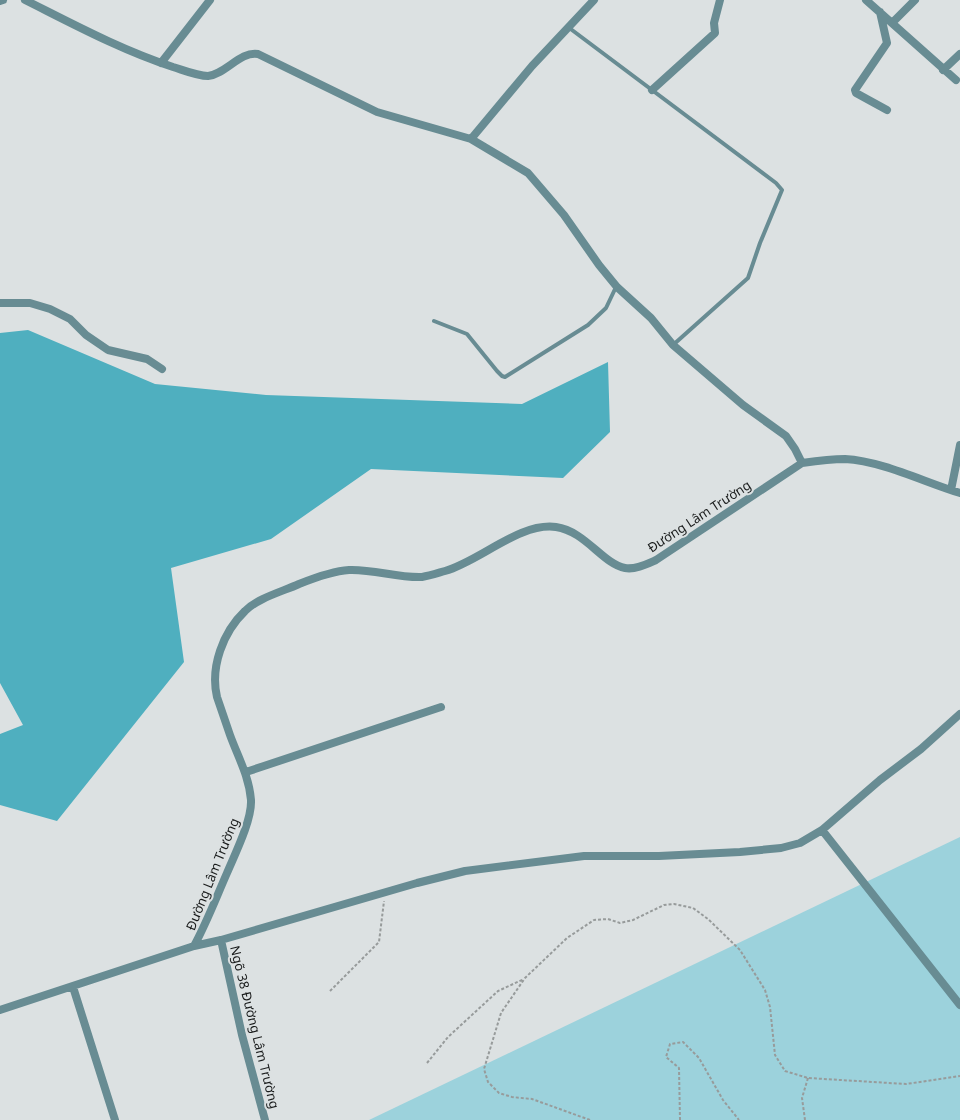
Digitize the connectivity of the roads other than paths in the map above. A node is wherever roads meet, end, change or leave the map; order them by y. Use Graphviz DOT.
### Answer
graph roads {
  1 [pos="25,0"];
  2 [pos="210,0"];
  3 [pos="594,0"];
  4 [pos="720,0"];
  5 [pos="866,0"];
  6 [pos="915,0"];
  7 [pos="880,12"];
  8 [pos="892,23"];
  9 [pos="568,28"];
  10 [pos="960,54"];
  11 [pos="161,63"];
  12 [pos="943,70"];
  13 [pos="956,80"];
  14 [pos="652,90"];
  15 [pos="887,110"];
  16 [pos="471,139"];
  17 [pos="617,287"];
  18 [pos="0,303"];
  19 [pos="434,321"];
  20 [pos="673,345"];
  21 [pos="162,369"];
  22 [pos="960,445"];
  23 [pos="802,463"];
  24 [pos="951,490"];
  25 [pos="960,493"];
  26 [pos="441,707"];
  27 [pos="960,714"];
  28 [pos="246,772"];
  29 [pos="822,830"];
  30 [pos="221,940"];
  31 [pos="194,946"];
  32 [pos="73,987"];
  33 [pos="960,1005"];
  34 [pos="0,1010"];
  35 [pos="114,1120"];
  36 [pos="265,1120"];
  1 -- 11 [label="street"];
  2 -- 11 [label="street"];
  3 -- 9 [label="street"];
  4 -- 14 [label="street"];
  5 -- 7 [label="street"];
  6 -- 8 [label="street"];
  7 -- 8 [label="street"];
  7 -- 15 [label="street"];
  8 -- 12 [label="street"];
  9 -- 14 [label="lane"];
  9 -- 16 [label="street"];
  10 -- 12 [label="street"];
  11 -- 16 [label="street"];
  12 -- 13 [label="street"];
  14 -- 20 [label="lane"];
  16 -- 17 [label="street"];
  17 -- 19 [label="lane"];
  17 -- 20 [label="street"];
  18 -- 21 [label="street"];
  20 -- 23 [label="street"];
  22 -- 24 [label="street"];
  23 -- 24 [label="street, Đường Lâm Trường"];
  23 -- 28 [label="street, Đường Lâm Trường"];
  24 -- 25 [label="street, Đường Lâm Trường"];
  26 -- 28 [label="street"];
  27 -- 29 [label="street"];
  28 -- 31 [label="street, Đường Lâm Trường"];
  29 -- 30 [label="street"];
  29 -- 33 [label="street"];
  30 -- 31 [label="street"];
  30 -- 36 [label="street, Ngõ 38 Đường Lâm Trường"];
  31 -- 32 [label="street, Đường Lâm Trường"];
  32 -- 34 [label="street, Đường Lâm Trường"];
  32 -- 35 [label="street"];
}
